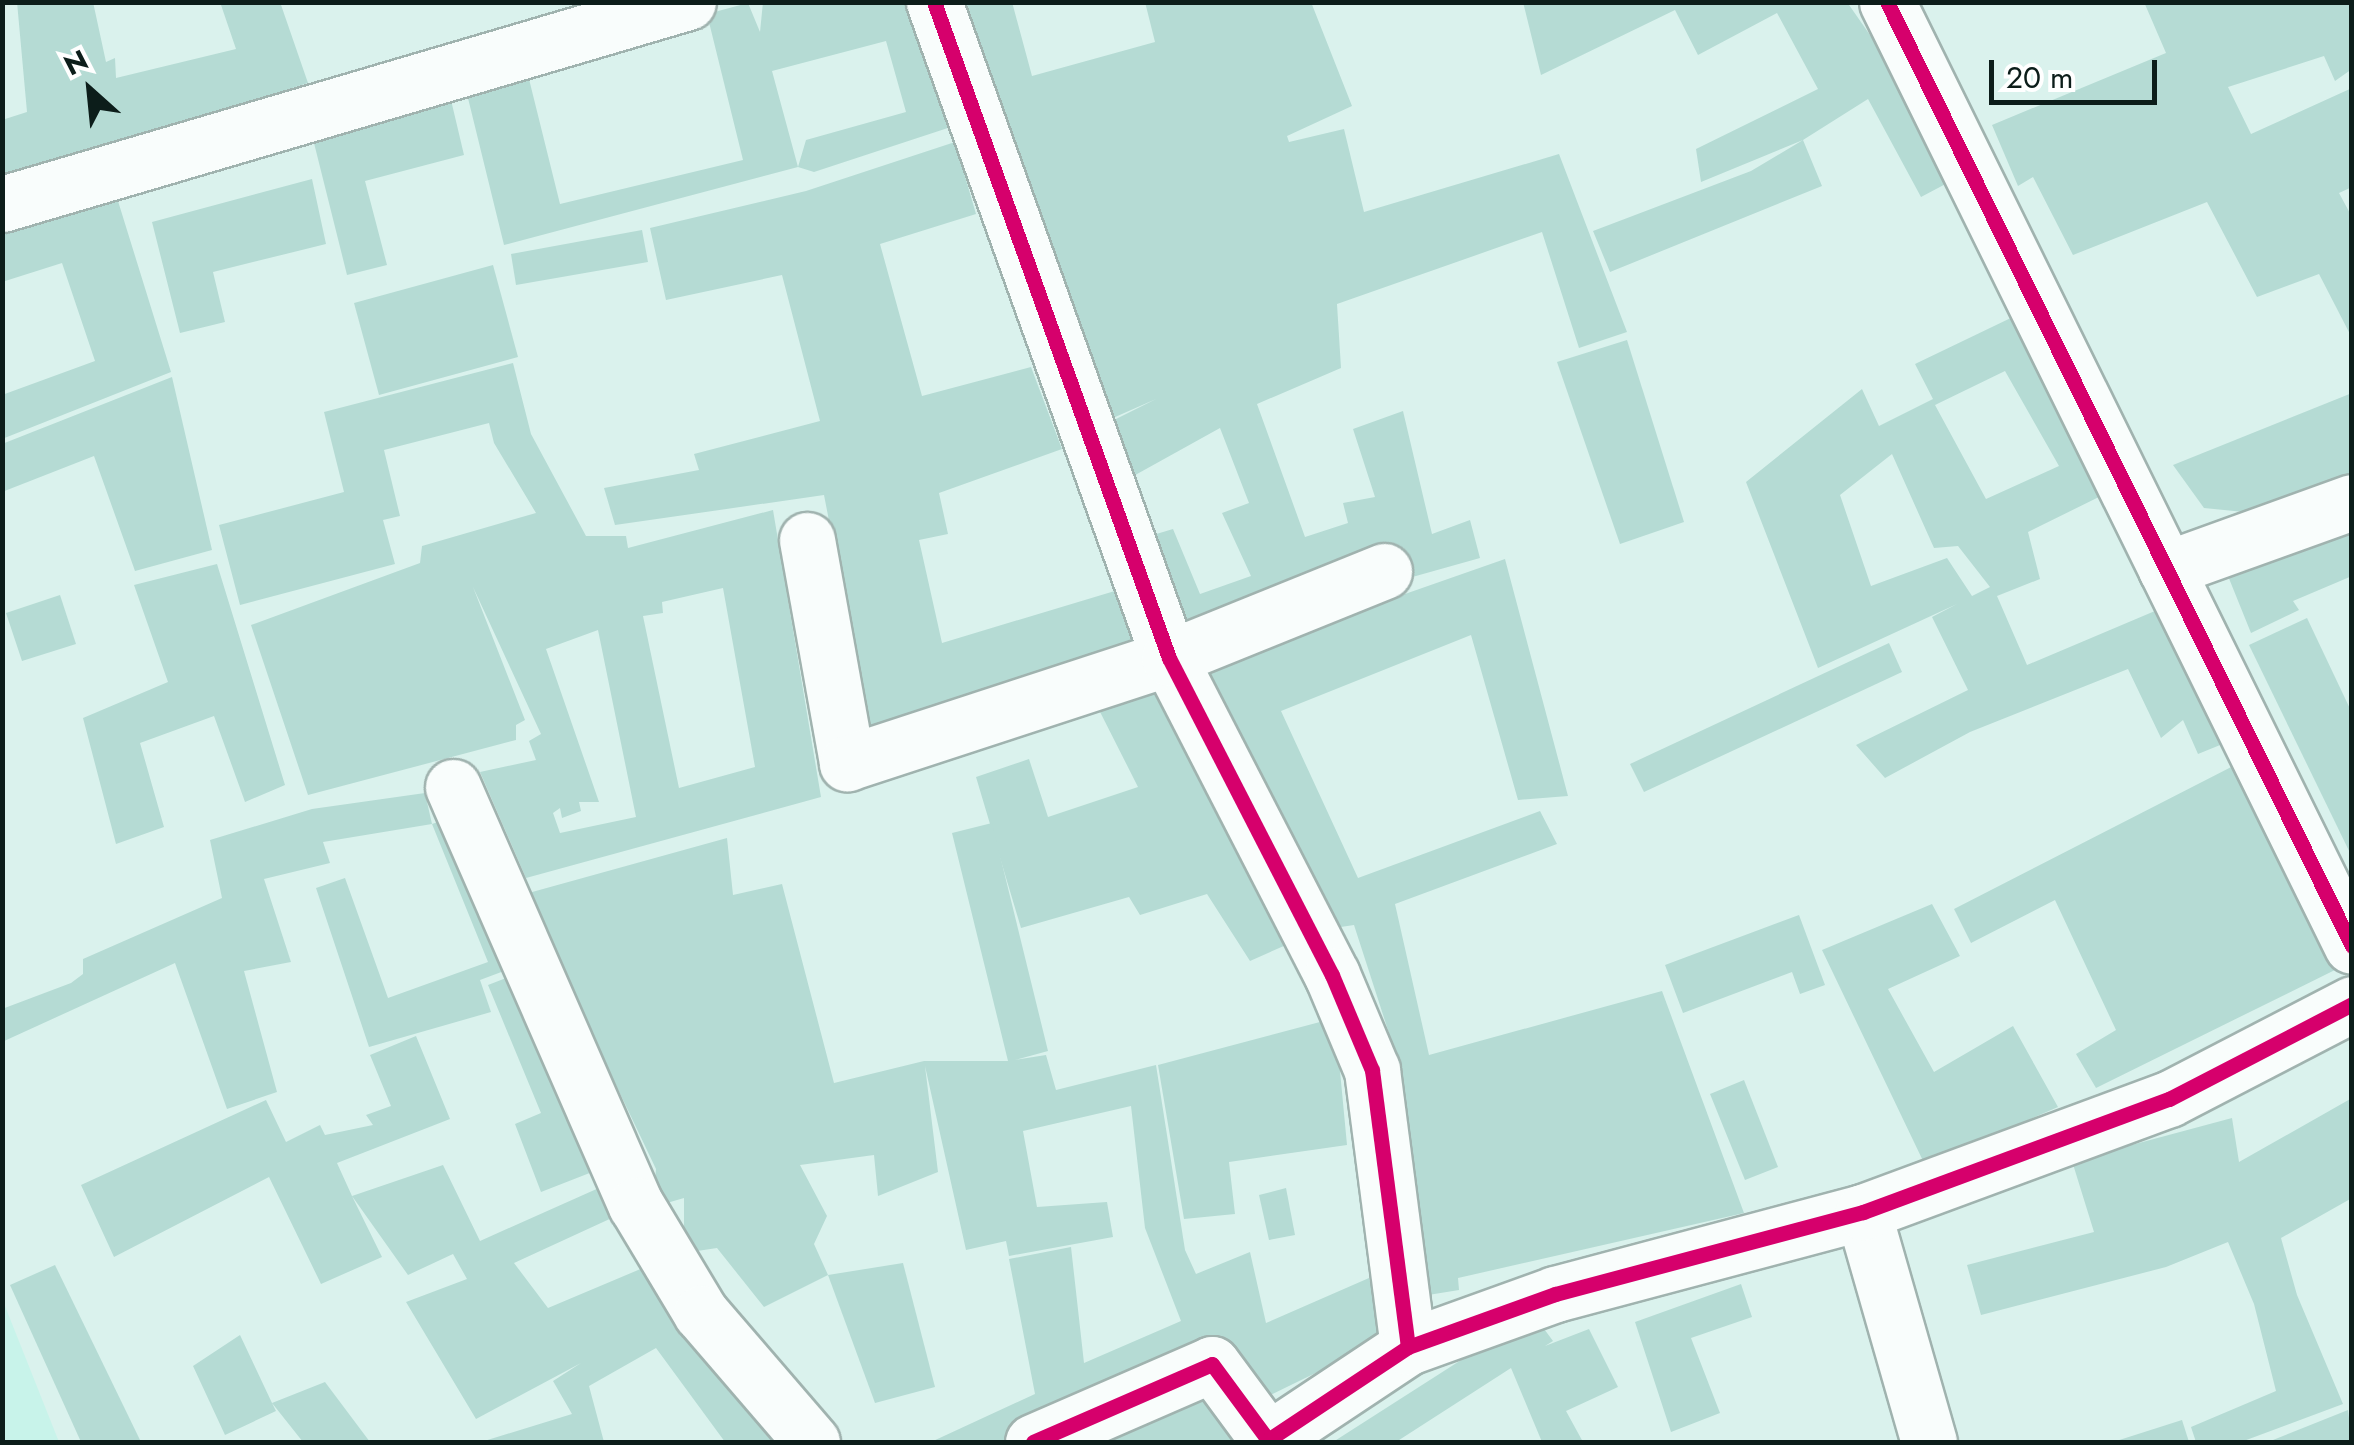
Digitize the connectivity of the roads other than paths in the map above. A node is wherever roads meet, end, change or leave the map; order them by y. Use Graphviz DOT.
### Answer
graph roads {
  1 [pos="688,2"];
  2 [pos="934,2"];
  3 [pos="1887,2"];
  4 [pos="2,204"];
  5 [pos="2352,502"];
  6 [pos="807,540"];
  7 [pos="2166,569"];
  8 [pos="1384,570"];
  9 [pos="1169,658"];
  10 [pos="453,787"];
  11 [pos="2352,946"];
  12 [pos="2352,1004"];
  13 [pos="1863,1212"];
  14 [pos="1408,1347"];
  15 [pos="812,1442"];
  16 [pos="1033,1442"];
  17 [pos="1930,1442"];
  1 -- 4 [label="street"];
  2 -- 9 [label="street"];
  3 -- 7 [label="street"];
  5 -- 7 [label="street"];
  6 -- 9 [label="street"];
  7 -- 11 [label="street"];
  8 -- 9 [label="street"];
  9 -- 14 [label="street"];
  10 -- 15 [label="street"];
  12 -- 13 [label="street"];
  13 -- 14 [label="street"];
  13 -- 17 [label="street"];
  14 -- 16 [label="street"];
}
